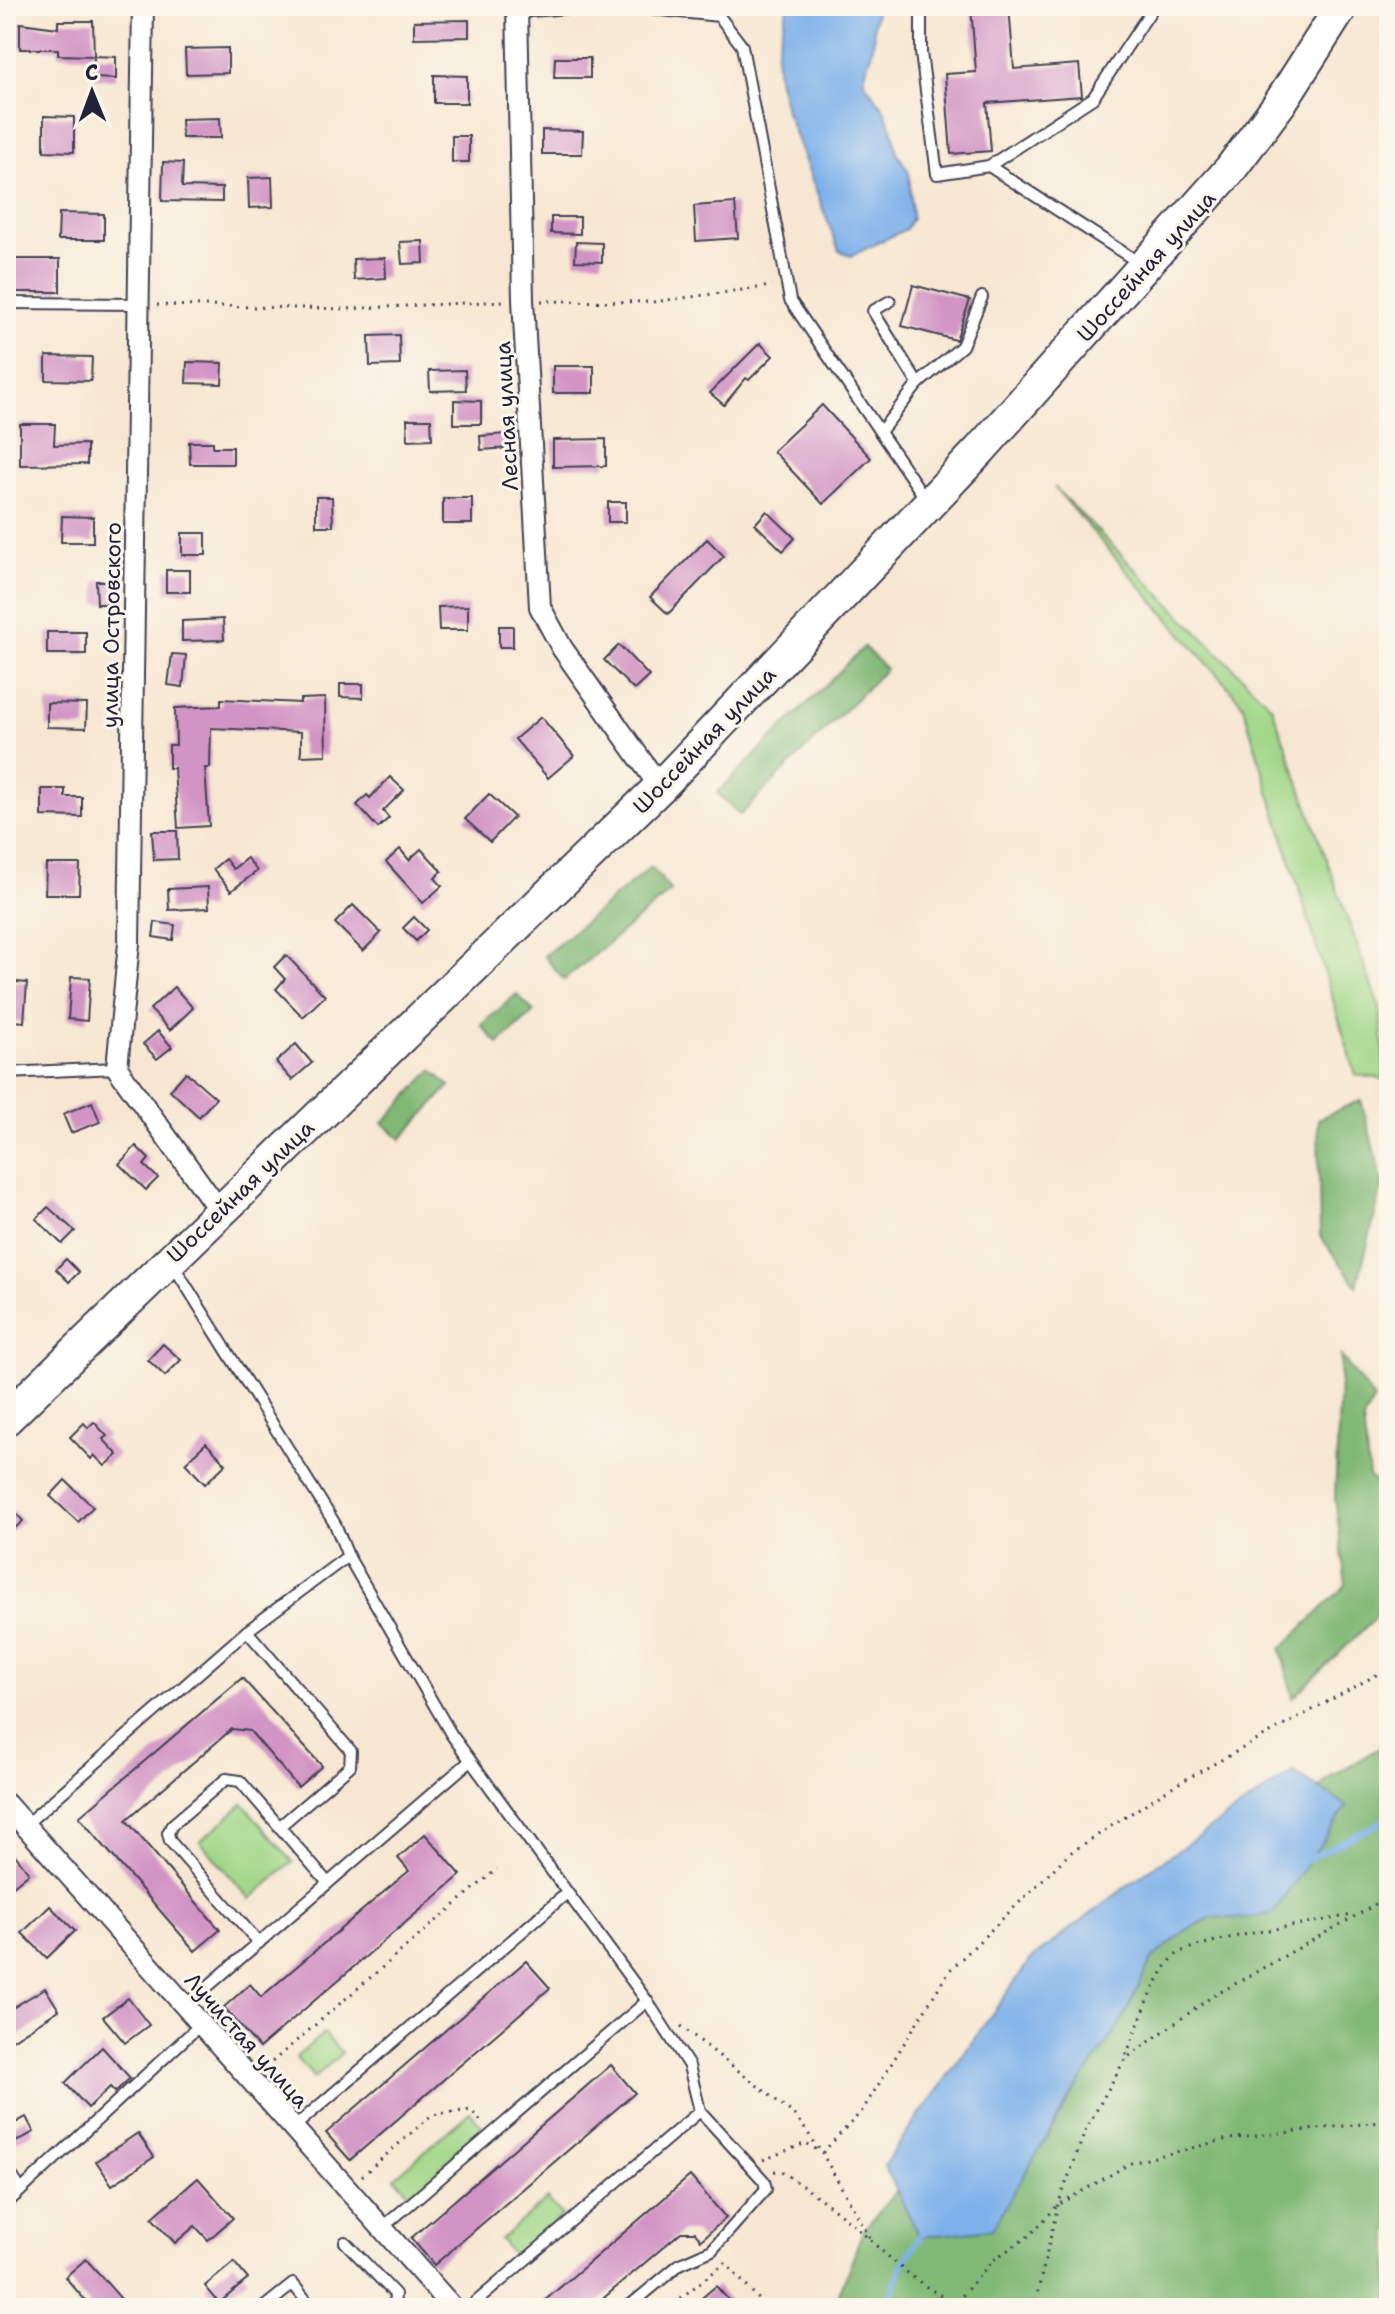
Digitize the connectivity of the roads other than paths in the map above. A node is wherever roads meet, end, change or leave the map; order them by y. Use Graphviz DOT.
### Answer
graph roads {
  1 [pos="143,6"];
  2 [pos="596,6"];
  3 [pos="622,6"];
  4 [pos="921,6"];
  5 [pos="1154,6"];
  6 [pos="1342,6"];
  7 [pos="517,9"];
  8 [pos="989,166"];
  9 [pos="1145,268"];
  10 [pos="982,297"];
  11 [pos="890,301"];
  12 [pos="6,303"];
  13 [pos="141,304"];
  14 [pos="918,384"];
  15 [pos="880,432"];
  16 [pos="929,504"];
  17 [pos="660,787"];
  18 [pos="117,1068"];
  19 [pos="6,1073"];
  20 [pos="219,1210"];
  21 [pos="170,1259"];
  22 [pos="6,1419"];
  23 [pos="348,1556"];
  24 [pos="247,1631"];
  25 [pos="470,1761"];
  26 [pos="6,1804"];
  27 [pos="25,1825"];
  28 [pos="279,1827"];
  29 [pos="328,1883"];
  30 [pos="567,1893"];
  31 [pos="259,1943"];
  32 [pos="647,2001"];
  33 [pos="185,2006"];
  34 [pos="201,2024"];
  35 [pos="700,2111"];
  36 [pos="293,2128"];
  37 [pos="6,2167"];
  38 [pos="21,2190"];
  39 [pos="6,2204"];
  40 [pos="382,2228"];
  41 [pos="345,2242"];
  42 [pos="263,2308"];
  43 [pos="312,2308"];
  44 [pos="394,2308"];
  45 [pos="453,2308"];
  46 [pos="469,2308"];
  47 [pos="627,2308"];
  1 -- 13 [label="street, улица Островского"];
  2 -- 7 [label="lane"];
  3 -- 15 [label="lane"];
  4 -- 8 [label="lane"];
  5 -- 8 [label="lane"];
  6 -- 9 [label="main road, Шоссейная улица"];
  7 -- 17 [label="street, Лесная улица"];
  8 -- 9 [label="lane"];
  9 -- 16 [label="main road, Шоссейная улица"];
  10 -- 14 [label="lane"];
  11 -- 14 [label="lane"];
  12 -- 13 [label="lane"];
  13 -- 18 [label="street, улица Островского"];
  14 -- 15 [label="lane"];
  15 -- 16 [label="lane"];
  16 -- 17 [label="main road, Шоссейная улица"];
  17 -- 20 [label="main road, Шоссейная улица"];
  18 -- 19 [label="lane"];
  18 -- 20 [label="street"];
  20 -- 21 [label="main road, Шоссейная улица"];
  21 -- 22 [label="main road, Шоссейная улица"];
  21 -- 23 [label="lane"];
  23 -- 24 [label="lane"];
  23 -- 25 [label="lane"];
  24 -- 27 [label="lane"];
  24 -- 28 [label="lane"];
  25 -- 29 [label="lane"];
  25 -- 30 [label="lane"];
  26 -- 27 [label="street, Лучистая улица"];
  27 -- 33 [label="street, Лучистая улица"];
  28 -- 29 [label="lane"];
  28 -- 31 [label="lane"];
  29 -- 31 [label="lane"];
  30 -- 32 [label="lane"];
  30 -- 36 [label="lane"];
  31 -- 33 [label="lane"];
  32 -- 35 [label="lane"];
  32 -- 40 [label="lane"];
  33 -- 34 [label="street, Лучистая улица"];
  34 -- 36 [label="street, Лучистая улица"];
  34 -- 38 [label="lane"];
  35 -- 46 [label="lane"];
  35 -- 47 [label="lane"];
  36 -- 40 [label="street, Лучистая улица"];
  37 -- 38 [label="lane"];
  38 -- 39 [label="lane"];
  40 -- 45 [label="street, Лучистая улица"];
  41 -- 44 [label="lane"];
  42 -- 43 [label="lane"];
}
